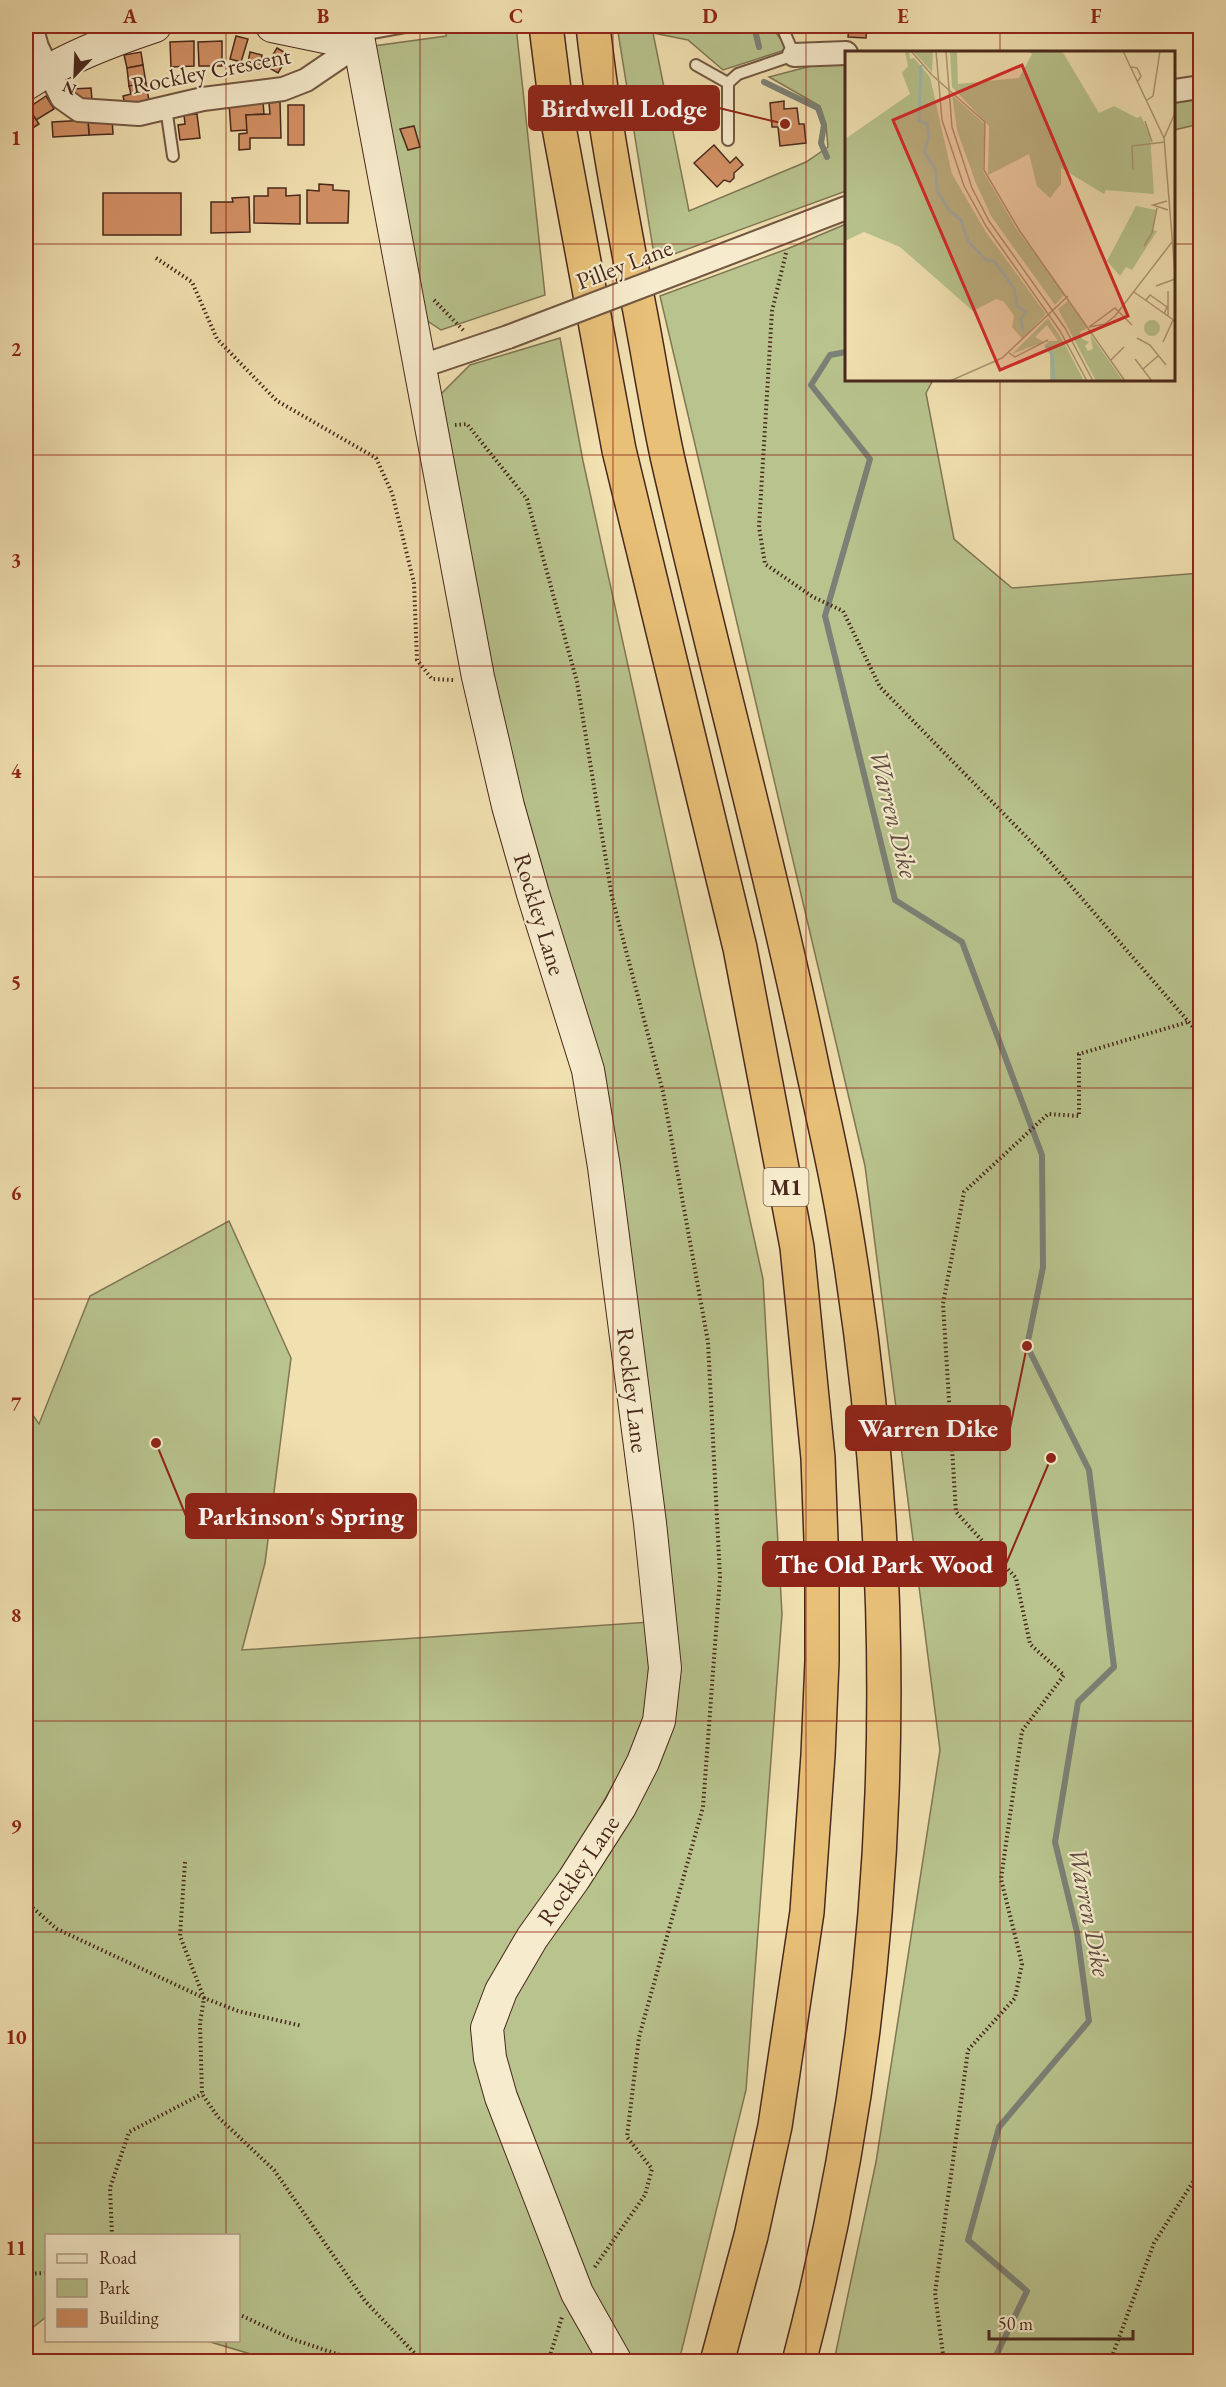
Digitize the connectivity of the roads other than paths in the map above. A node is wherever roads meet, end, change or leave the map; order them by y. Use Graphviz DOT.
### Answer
graph roads {
  1 [pos="31,26"];
  2 [pos="155,26"];
  3 [pos="272,26"];
  4 [pos="546,26"];
  5 [pos="593,26"];
  6 [pos="785,26"];
  7 [pos="405,27"];
  8 [pos="357,35"];
  9 [pos="845,53"];
  10 [pos="794,55"];
  11 [pos="696,64"];
  12 [pos="37,77"];
  13 [pos="728,83"];
  14 [pos="1200,87"];
  15 [pos="1175,91"];
  16 [pos="166,108"];
  17 [pos="728,140"];
  18 [pos="173,156"];
  19 [pos="845,208"];
  20 [pos="419,367"];
  21 [pos="616,2361"];
  22 [pos="717,2361"];
  23 [pos="799,2361"];
  1 -- 12 [label="street, Rockley Crescent"];
  2 -- 12 [label="street"];
  3 -- 8 [label="street"];
  4 -- 22 [label="highway, M1"];
  5 -- 23 [label="highway, M1"];
  6 -- 10 [label="lane"];
  7 -- 8 [label="lane"];
  8 -- 16 [label="street, Rockley Crescent"];
  8 -- 20 [label="street, Rockley Lane"];
  9 -- 10 [label="street"];
  10 -- 13 [label="lane"];
  11 -- 13 [label="lane"];
  12 -- 16 [label="street, Rockley Crescent"];
  13 -- 17 [label="lane"];
  14 -- 15 [label="street"];
  16 -- 18 [label="lane"];
  19 -- 20 [label="street, Pilley Lane, bridge"];
  20 -- 21 [label="street, Rockley Lane"];
}
